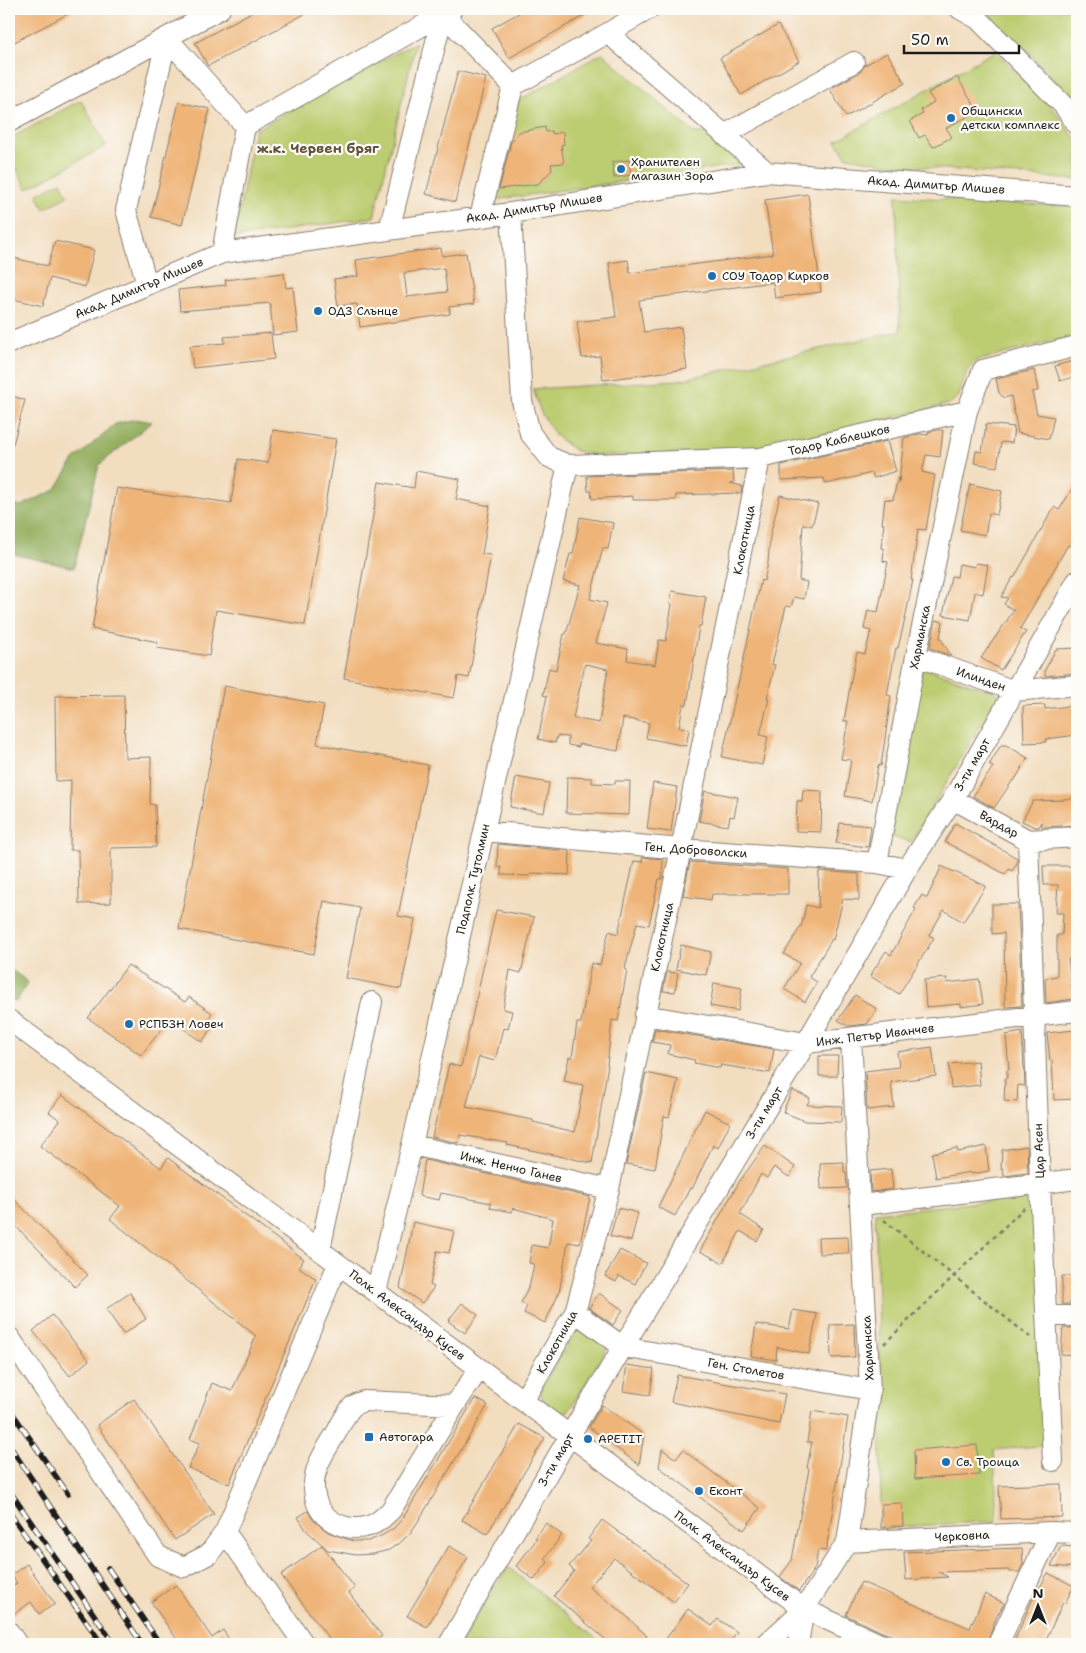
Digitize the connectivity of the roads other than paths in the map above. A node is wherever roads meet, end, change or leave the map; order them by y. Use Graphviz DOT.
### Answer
graph roads {
  1 [pos="220,9"];
  2 [pos="649,9"];
  3 [pos="960,9"];
  4 [pos="447,11"];
  5 [pos="194,15"];
  6 [pos="608,33"];
  7 [pos="167,38"];
  8 [pos="854,62"];
  9 [pos="512,86"];
  10 [pos="9,122"];
  11 [pos="1077,125"];
  12 [pos="245,126"];
  13 [pos="724,135"];
  14 [pos="767,172"];
  15 [pos="1077,196"];
  16 [pos="511,213"];
  17 [pos="480,217"];
  18 [pos="389,230"];
  19 [pos="222,253"];
  20 [pos="147,284"];
  21 [pos="9,343"];
  22 [pos="1077,346"];
  23 [pos="967,411"];
  24 [pos="760,458"];
  25 [pos="568,465"];
  26 [pos="1077,580"];
  27 [pos="916,656"];
  28 [pos="1077,685"];
  29 [pos="1015,691"];
  30 [pos="953,799"];
  31 [pos="484,831"];
  32 [pos="1077,837"];
  33 [pos="1028,840"];
  34 [pos="681,849"];
  35 [pos="877,863"];
  36 [pos="907,869"];
  37 [pos="372,1002"];
  38 [pos="1077,1011"];
  39 [pos="645,1015"];
  40 [pos="1035,1016"];
  41 [pos="9,1020"];
  42 [pos="851,1038"];
  43 [pos="806,1043"];
  44 [pos="412,1145"];
  45 [pos="1077,1180"];
  46 [pos="1040,1184"];
  47 [pos="609,1189"];
  48 [pos="861,1205"];
  49 [pos="320,1250"];
  50 [pos="338,1264"];
  51 [pos="376,1292"];
  52 [pos="575,1312"];
  53 [pos="1046,1316"];
  54 [pos="1077,1316"];
  55 [pos="9,1337"];
  56 [pos="623,1347"];
  57 [pos="480,1369"];
  58 [pos="870,1390"];
  59 [pos="523,1401"];
  60 [pos="455,1405"];
  61 [pos="570,1436"];
  62 [pos="1053,1461"];
  63 [pos="225,1532"];
  64 [pos="1050,1532"];
  65 [pos="1077,1533"];
  66 [pos="847,1542"];
  67 [pos="804,1609"];
  68 [pos="9,1632"];
  69 [pos="17,1644"];
  70 [pos="304,1644"];
  71 [pos="449,1644"];
  72 [pos="766,1644"];
  73 [pos="798,1644"];
  74 [pos="880,1644"];
  75 [pos="998,1644"];
  1 -- 5 [label="street"];
  2 -- 6 [label="street"];
  3 -- 11 [label="street"];
  4 -- 9 [label="street"];
  4 -- 12 [label="street"];
  4 -- 18 [label="street"];
  5 -- 7 [label="street"];
  6 -- 9 [label="street"];
  6 -- 13 [label="street"];
  7 -- 10 [label="street"];
  7 -- 12 [label="street"];
  7 -- 20 [label="street"];
  8 -- 13 [label="street"];
  9 -- 17 [label="street"];
  12 -- 19 [label="street"];
  13 -- 14 [label="street"];
  14 -- 15 [label="street, Акад. Димитър Мишев"];
  14 -- 16 [label="street, Акад. Димитър Мишев"];
  16 -- 17 [label="street, Акад. Димитър Мишев"];
  16 -- 25 [label="street"];
  17 -- 18 [label="street, Акад. Димитър Мишев"];
  18 -- 19 [label="street, Акад. Димитър Мишев"];
  19 -- 20 [label="street, Акад. Димитър Мишев"];
  20 -- 21 [label="street, Акад. Димитър Мишев"];
  22 -- 23 [label="street"];
  23 -- 24 [label="street, Тодор Каблешков"];
  23 -- 27 [label="street, Харманска"];
  24 -- 25 [label="street, Тодор Каблешков"];
  24 -- 34 [label="street, Клокотница"];
  25 -- 31 [label="street, Подполк. Тутолмин"];
  26 -- 29 [label="street, 3-ти март"];
  27 -- 29 [label="street, Илинден"];
  27 -- 35 [label="street, Харманска"];
  28 -- 29 [label="street, Илинден"];
  29 -- 30 [label="street, 3-ти март"];
  30 -- 33 [label="street, Вардар"];
  30 -- 36 [label="street, 3-ти март"];
  31 -- 34 [label="street, Ген. Доброволски"];
  31 -- 44 [label="street, Подполк. Тутолмин"];
  32 -- 33 [label="street, Вардар"];
  33 -- 40 [label="street, Цар Асен"];
  34 -- 35 [label="street, Ген. Доброволски"];
  34 -- 39 [label="street, Клокотница"];
  35 -- 36 [label="street, Ген. Доброволски"];
  36 -- 43 [label="street, 3-ти март"];
  37 -- 49 [label="street"];
  38 -- 40 [label="street, Инж. Петър Иванчев"];
  39 -- 43 [label="street, Инж. Петър Иванчев"];
  39 -- 47 [label="street, Клокотница"];
  40 -- 42 [label="street, Инж. Петър Иванчев"];
  40 -- 46 [label="street, Цар Асен"];
  41 -- 49 [label="street, Полк. Александър Кусев"];
  42 -- 43 [label="street, Инж. Петър Иванчев"];
  42 -- 48 [label="street, Харманска"];
  43 -- 56 [label="street, 3-ти март"];
  44 -- 47 [label="street, Инж. Ненчо Ганев"];
  44 -- 51 [label="street, Подполк. Тутолмин"];
  45 -- 46 [label="street"];
  46 -- 48 [label="street"];
  46 -- 53 [label="street, Цар Асен"];
  47 -- 52 [label="street, Клокотница"];
  48 -- 58 [label="street, Харманска"];
  49 -- 50 [label="street, Полк. Александър Кусев"];
  50 -- 51 [label="street, Полк. Александър Кусев"];
  50 -- 63 [label="street"];
  51 -- 57 [label="street, Полк. Александър Кусев"];
  52 -- 56 [label="street"];
  52 -- 59 [label="street, Клокотница"];
  53 -- 54 [label="street"];
  53 -- 62 [label="street, Цар Асен"];
  55 -- 63 [label="street"];
  56 -- 58 [label="street, Ген. Столетов"];
  56 -- 61 [label="street, 3-ти март"];
  57 -- 59 [label="street, Полк. Александър Кусев"];
  57 -- 60 [label="street"];
  58 -- 66 [label="street, Харманска"];
  59 -- 61 [label="street, Полк. Александър Кусев"];
  60 -- 60 [label="street"];
  61 -- 67 [label="street, Полк. Александър Кусев"];
  61 -- 71 [label="street, 3-ти март"];
  63 -- 70 [label="street"];
  64 -- 65 [label="street, Черковна"];
  64 -- 66 [label="street, Черковна"];
  64 -- 75 [label="street"];
  66 -- 67 [label="street, Харманска"];
  67 -- 72 [label="street"];
  67 -- 73 [label="street, Харманска"];
  67 -- 74 [label="street, Полк. Александър Кусев"];
  68 -- 69 [label="street"];
}
